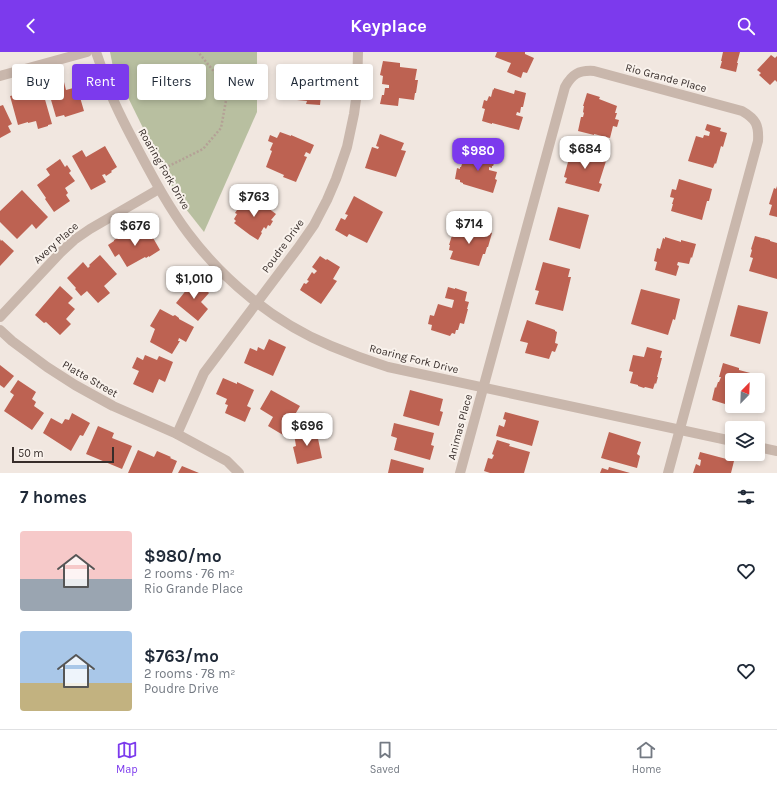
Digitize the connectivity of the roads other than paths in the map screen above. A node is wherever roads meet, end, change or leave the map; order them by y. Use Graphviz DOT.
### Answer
graph roads {
  1 [pos="87,52"];
  2 [pos="96,52"];
  3 [pos="358,52"];
  4 [pos="0,76"];
  5 [pos="159,189"];
  6 [pos="257,302"];
  7 [pos="0,316"];
  8 [pos="0,330"];
  9 [pos="483,388"];
  10 [pos="679,430"];
  11 [pos="177,434"];
  12 [pos="725,440"];
  13 [pos="765,448"];
  14 [pos="777,451"];
  15 [pos="239,473"];
  16 [pos="460,473"];
  17 [pos="668,473"];
  1 -- 4 [label="street"];
  2 -- 5 [label="street, Roaring Fork Drive"];
  3 -- 6 [label="street, Poudre Drive"];
  5 -- 6 [label="street, Roaring Fork Drive"];
  5 -- 7 [label="street, Avery Place"];
  6 -- 9 [label="street, Roaring Fork Drive"];
  6 -- 11 [label="street, Poudre Drive"];
  8 -- 11 [label="street, Platte Street"];
  9 -- 10 [label="street, Roaring Fork Drive"];
  9 -- 10 [label="street, Rio Grande Place"];
  9 -- 16 [label="street, Animas Place"];
  10 -- 12 [label="street, Roaring Fork Drive"];
  10 -- 17 [label="street, Rio Grande Place"];
  11 -- 15 [label="street, Platte Street"];
  13 -- 14 [label="street"];
}
